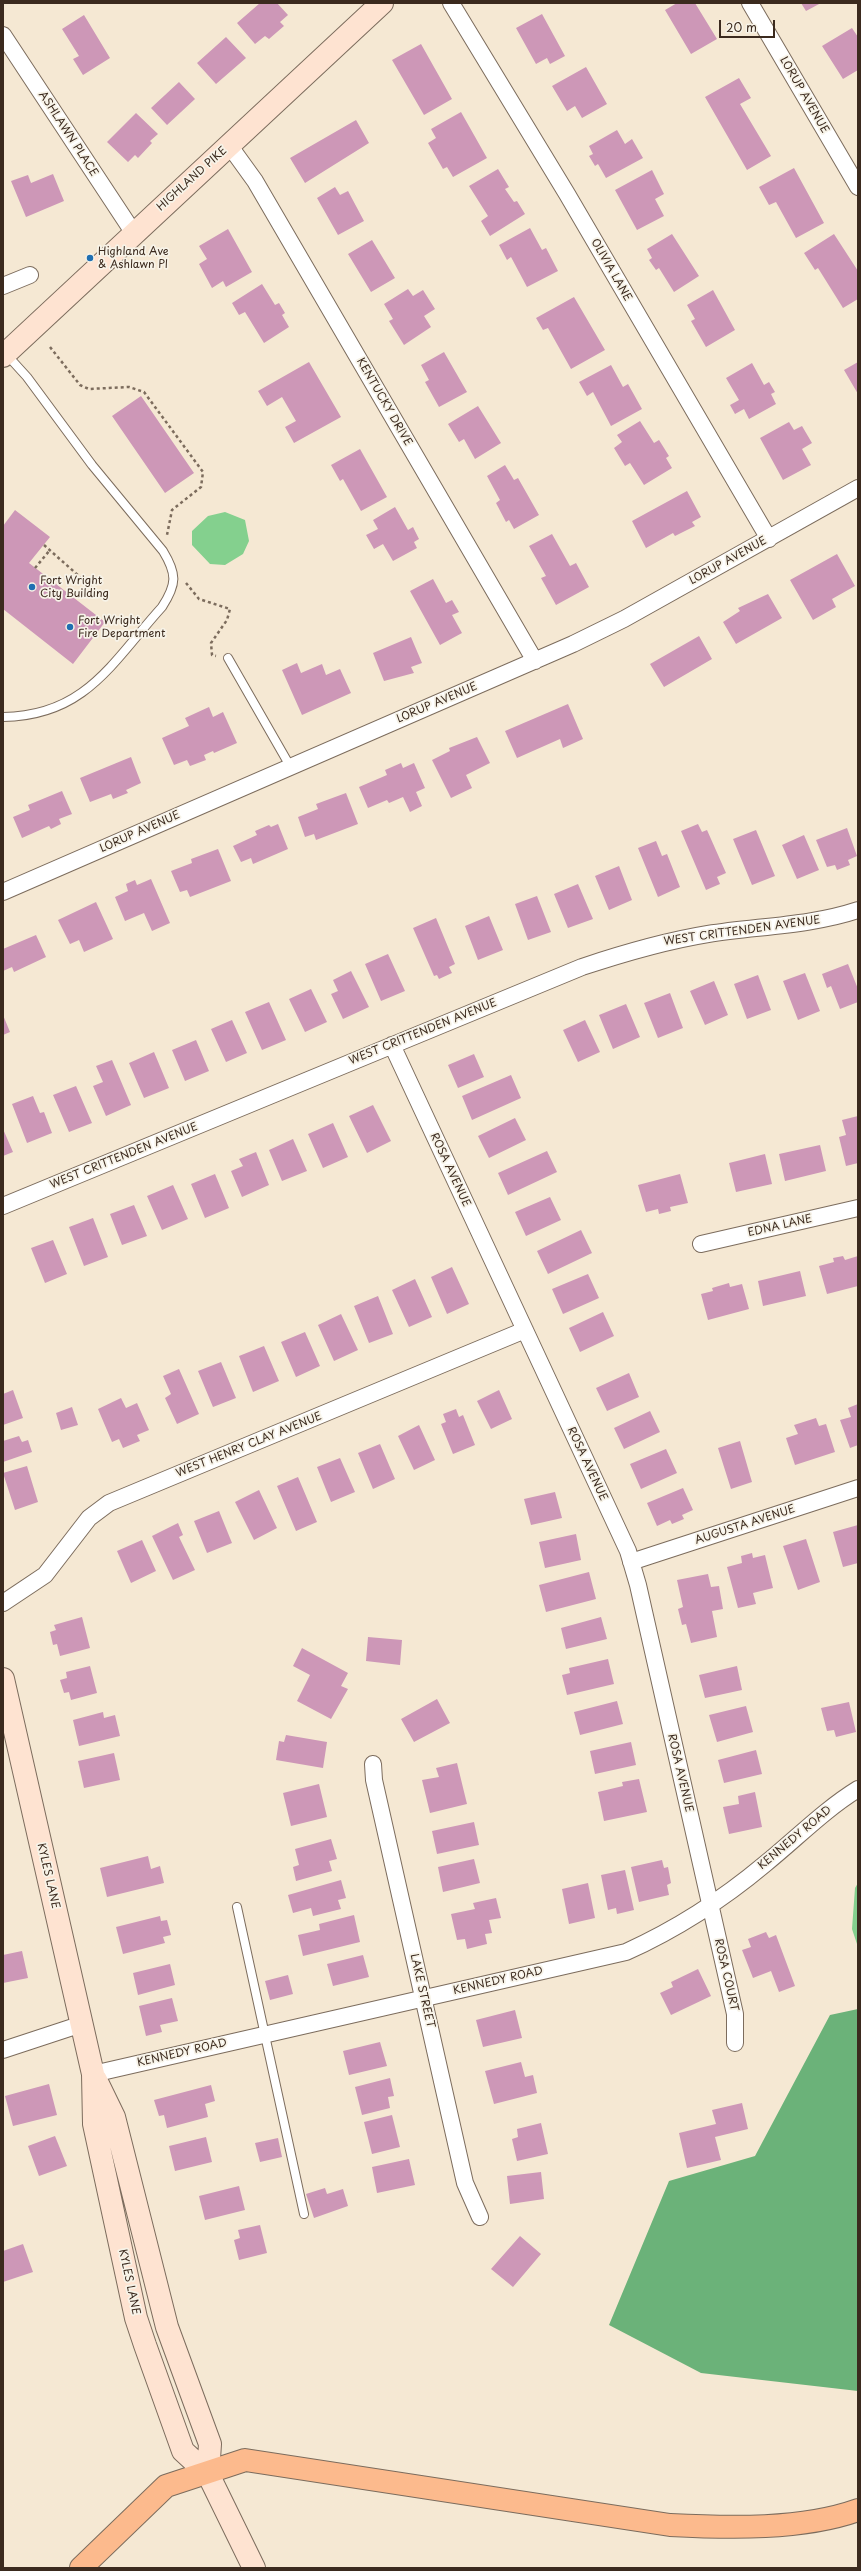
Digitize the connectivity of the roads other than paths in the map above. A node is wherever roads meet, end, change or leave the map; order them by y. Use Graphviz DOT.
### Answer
graph roads {
  1 [pos="382,3"];
  2 [pos="451,3"];
  3 [pos="750,3"];
  4 [pos="3,35"];
  5 [pos="229,145"];
  6 [pos="858,187"];
  7 [pos="133,232"];
  8 [pos="30,275"];
  9 [pos="3,286"];
  10 [pos="4,355"];
  11 [pos="858,488"];
  12 [pos="769,539"];
  13 [pos="228,658"];
  14 [pos="535,661"];
  15 [pos="3,718"];
  16 [pos="290,766"];
  17 [pos="3,892"];
  18 [pos="858,910"];
  19 [pos="392,1045"];
  20 [pos="3,1206"];
  21 [pos="858,1208"];
  22 [pos="701,1244"];
  23 [pos="525,1330"];
  24 [pos="858,1488"];
  25 [pos="631,1562"];
  26 [pos="3,1603"];
  27 [pos="3,1678"];
  28 [pos="373,1764"];
  29 [pos="858,1789"];
  30 [pos="237,1907"];
  31 [pos="710,1907"];
  32 [pos="424,1998"];
  33 [pos="82,2024"];
  34 [pos="264,2034"];
  35 [pos="735,2043"];
  36 [pos="3,2050"];
  37 [pos="93,2074"];
  38 [pos="304,2214"];
  39 [pos="480,2217"];
  40 [pos="208,2474"];
  41 [pos="858,2510"];
  42 [pos="81,2568"];
  43 [pos="254,2568"];
  1 -- 5 [label="main road, HIGHLAND PIKE"];
  2 -- 12 [label="street, OLIVIA LANE"];
  3 -- 6 [label="street, LORUP AVENUE"];
  4 -- 7 [label="street, ASHLAWN PLACE"];
  5 -- 7 [label="main road, HIGHLAND PIKE"];
  5 -- 14 [label="street, KENTUCKY DRIVE"];
  7 -- 10 [label="main road, HIGHLAND PIKE"];
  8 -- 9 [label="street"];
  10 -- 15 [label="lane"];
  11 -- 12 [label="street, LORUP AVENUE"];
  12 -- 14 [label="street, LORUP AVENUE"];
  13 -- 16 [label="lane"];
  14 -- 16 [label="street, LORUP AVENUE"];
  16 -- 17 [label="street, LORUP AVENUE"];
  18 -- 19 [label="street, WEST CRITTENDEN AVENUE"];
  19 -- 20 [label="street, WEST CRITTENDEN AVENUE"];
  19 -- 23 [label="street, ROSA AVENUE"];
  21 -- 22 [label="street, EDNA LANE"];
  23 -- 25 [label="street, ROSA AVENUE"];
  23 -- 26 [label="street, WEST HENRY CLAY AVENUE"];
  24 -- 25 [label="street, AUGUSTA AVENUE"];
  25 -- 31 [label="street, ROSA AVENUE"];
  27 -- 33 [label="main road, KYLES LANE"];
  28 -- 32 [label="street, LAKE STREET"];
  29 -- 31 [label="street, KENNEDY ROAD"];
  30 -- 34 [label="lane"];
  31 -- 32 [label="street, KENNEDY ROAD"];
  31 -- 35 [label="street, ROSA COURT"];
  32 -- 34 [label="street, KENNEDY ROAD"];
  32 -- 39 [label="street, LAKE STREET"];
  33 -- 36 [label="street"];
  33 -- 37 [label="main road, KYLES LANE"];
  34 -- 37 [label="street, KENNEDY ROAD"];
  34 -- 38 [label="lane"];
  37 -- 40 [label="main road, KYLES LANE"];
  40 -- 41 [label="highway"];
  40 -- 42 [label="highway"];
  40 -- 43 [label="main road, KYLES LANE"];
}
